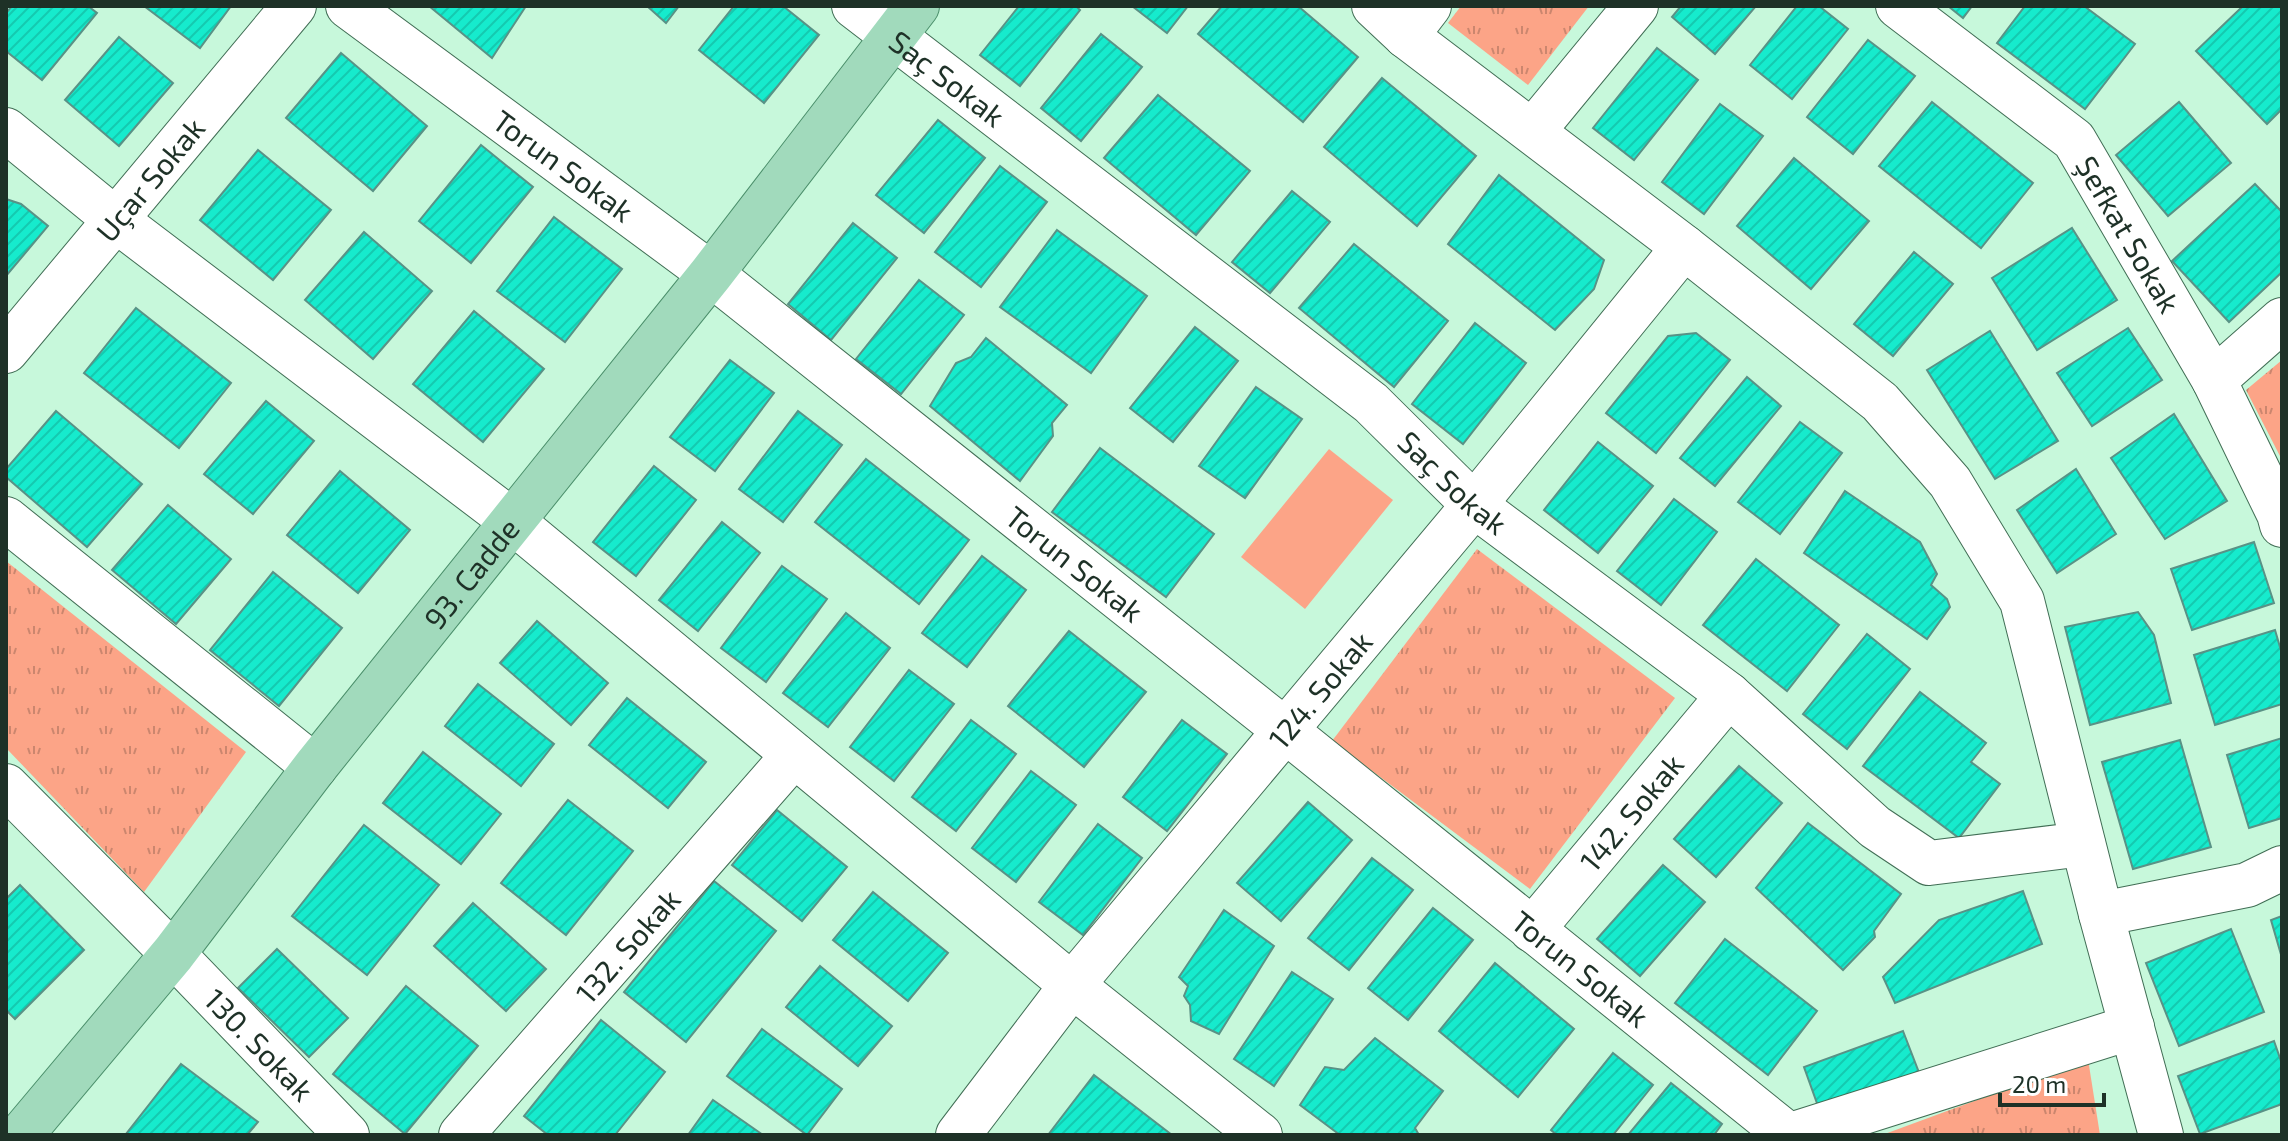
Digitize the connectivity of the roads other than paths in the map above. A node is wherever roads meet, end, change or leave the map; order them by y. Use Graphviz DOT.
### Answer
graph roads {
  1 [pos="294,6"];
  2 [pos="348,6"];
  3 [pos="854,6"];
  4 [pos="1374,6"];
  5 [pos="1636,6"];
  6 [pos="1898,6"];
  7 [pos="906,21"];
  8 [pos="1418,21"];
  9 [pos="6,130"];
  10 [pos="1533,131"];
  11 [pos="116,220"];
  12 [pos="1684,247"];
  13 [pos="711,274"];
  14 [pos="2282,320"];
  15 [pos="6,351"];
  16 [pos="2214,380"];
  17 [pos="1474,505"];
  18 [pos="6,519"];
  19 [pos="512,521"];
  20 [pos="2282,525"];
  21 [pos="1729,695"];
  22 [pos="1286,731"];
  23 [pos="794,755"];
  24 [pos="315,767"];
  25 [pos="6,786"];
  26 [pos="2083,844"];
  27 [pos="2282,868"];
  28 [pos="2101,914"];
  29 [pos="1532,930"];
  30 [pos="173,954"];
  31 [pos="1072,985"];
  32 [pos="2132,1027"];
  33 [pos="21,1135"];
  34 [pos="347,1135"];
  35 [pos="461,1135"];
  36 [pos="958,1135"];
  37 [pos="1260,1135"];
  38 [pos="1790,1135"];
  39 [pos="2161,1135"];
  1 -- 11 [label="street, Uçar Sokak"];
  2 -- 13 [label="street, Torun Sokak"];
  3 -- 7 [label="street, Saç Sokak"];
  4 -- 8 [label="street"];
  5 -- 10 [label="street"];
  6 -- 16 [label="street, Şefkat Sokak"];
  7 -- 13 [label="main road, 93. Cadde"];
  7 -- 17 [label="street, Saç Sokak"];
  8 -- 10 [label="street"];
  9 -- 11 [label="street"];
  10 -- 12 [label="street"];
  11 -- 15 [label="street, Uçar Sokak"];
  11 -- 19 [label="street"];
  12 -- 17 [label="street, 124. Sokak"];
  12 -- 26 [label="street"];
  13 -- 19 [label="main road, 93. Cadde"];
  13 -- 22 [label="street, Torun Sokak"];
  14 -- 16 [label="street"];
  16 -- 20 [label="street, Şefkat Sokak"];
  17 -- 21 [label="street, Saç Sokak"];
  17 -- 22 [label="street, 124. Sokak"];
  18 -- 24 [label="street"];
  19 -- 23 [label="street"];
  19 -- 24 [label="main road, 93. Cadde"];
  21 -- 26 [label="street, Saç Sokak"];
  21 -- 29 [label="street, 142. Sokak"];
  22 -- 29 [label="street, Torun Sokak"];
  22 -- 31 [label="street, 124. Sokak"];
  23 -- 31 [label="street"];
  23 -- 35 [label="street, 132. Sokak"];
  24 -- 30 [label="main road, 93. Cadde"];
  25 -- 30 [label="street, 130. Sokak"];
  26 -- 28 [label="street"];
  27 -- 28 [label="street"];
  28 -- 32 [label="street"];
  29 -- 38 [label="street, Torun Sokak"];
  30 -- 33 [label="main road, 93. Cadde"];
  30 -- 34 [label="street, 130. Sokak"];
  31 -- 36 [label="street, 124. Sokak"];
  31 -- 37 [label="street"];
  32 -- 38 [label="street"];
  32 -- 39 [label="street"];
}
